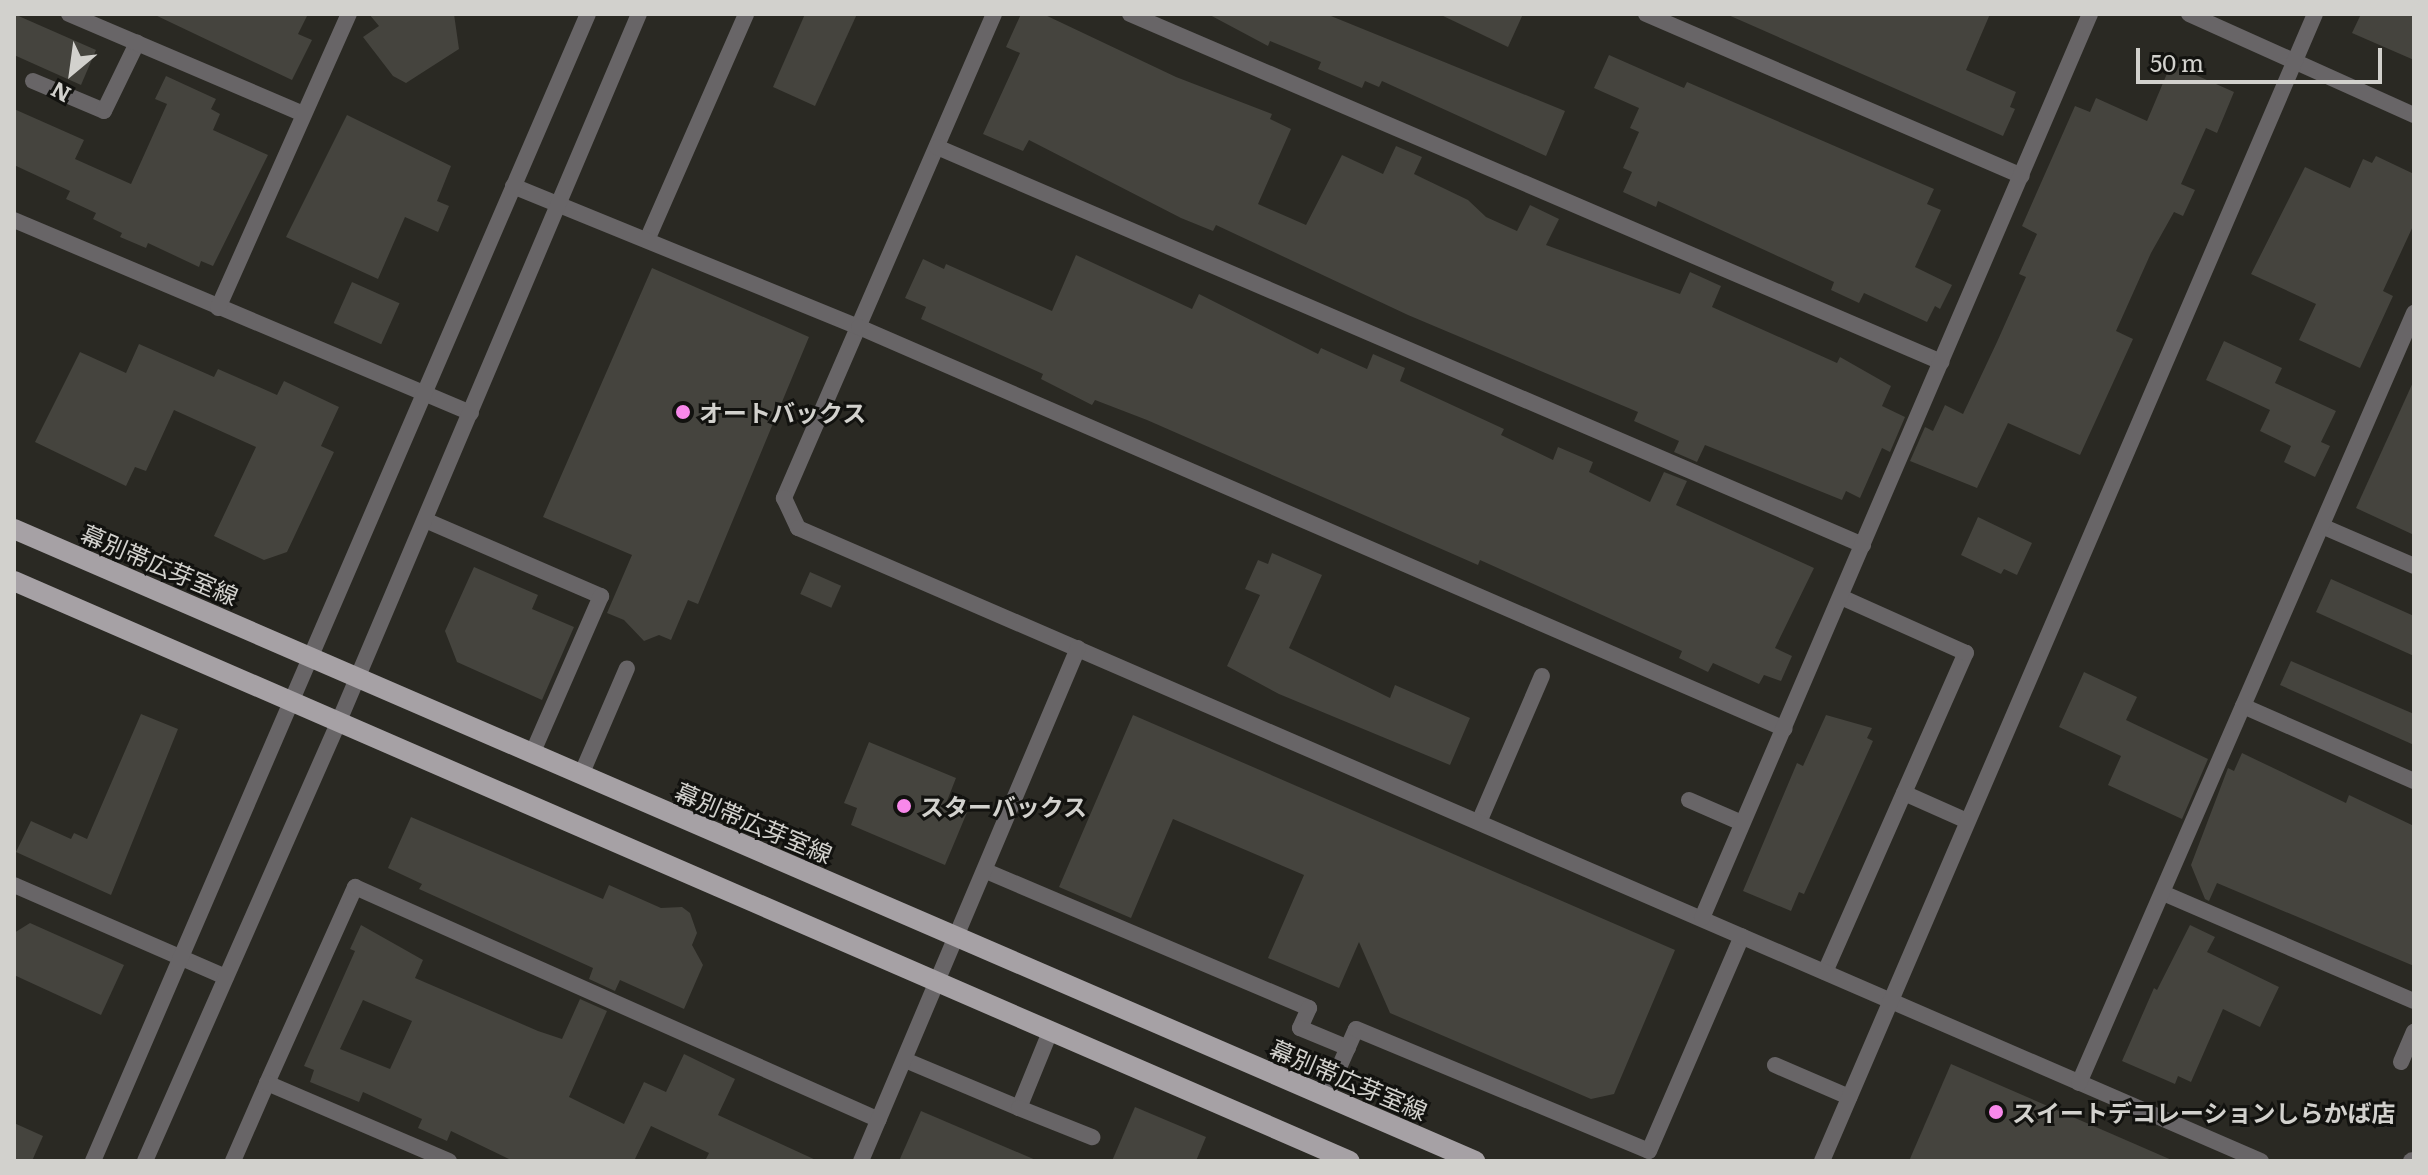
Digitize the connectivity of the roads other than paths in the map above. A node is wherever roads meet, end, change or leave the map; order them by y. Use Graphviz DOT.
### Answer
graph roads {
  1 [pos="69,14"];
  2 [pos="349,14"];
  3 [pos="588,14"];
  4 [pos="639,14"];
  5 [pos="746,14"];
  6 [pos="994,14"];
  7 [pos="1130,14"];
  8 [pos="1646,14"];
  9 [pos="2090,14"];
  10 [pos="2189,14"];
  11 [pos="2315,14"];
  12 [pos="137,43"];
  13 [pos="2294,61"];
  14 [pos="33,81"];
  15 [pos="304,114"];
  16 [pos="2414,115"];
  17 [pos="937,147"];
  18 [pos="2022,176"];
  19 [pos="513,186"];
  20 [pos="558,202"];
  21 [pos="14,220"];
  22 [pos="647,240"];
  23 [pos="218,308"];
  24 [pos="2414,313"];
  25 [pos="859,327"];
  26 [pos="2407,350"];
  27 [pos="1941,362"];
  28 [pos="423,394"];
  29 [pos="471,413"];
  30 [pos="425,520"];
  31 [pos="2324,527"];
  32 [pos="14,529"];
  33 [pos="1863,545"];
  34 [pos="2414,566"];
  35 [pos="14,581"];
  36 [pos="1841,597"];
  37 [pos="1078,648"];
  38 [pos="311,656"];
  39 [pos="627,668"];
  40 [pos="1542,676"];
  41 [pos="357,678"];
  42 [pos="293,701"];
  43 [pos="2243,706"];
  44 [pos="339,721"];
  45 [pos="1785,729"];
  46 [pos="532,754"];
  47 [pos="581,775"];
  48 [pos="2414,781"];
  49 [pos="1904,793"];
  50 [pos="1689,800"];
  51 [pos="1967,821"];
  52 [pos="1479,822"];
  53 [pos="1742,823"];
  54 [pos="986,871"];
  55 [pos="14,885"];
  56 [pos="2163,893"];
  57 [pos="1702,918"];
  58 [pos="1742,936"];
  59 [pos="958,939"];
  60 [pos="184,957"];
  61 [pos="1825,972"];
  62 [pos="226,977"];
  63 [pos="939,984"];
  64 [pos="1890,1001"];
  65 [pos="2414,1001"];
  66 [pos="1050,1032"];
  67 [pos="2414,1032"];
  68 [pos="1348,1048"];
  69 [pos="905,1060"];
  70 [pos="2401,1062"];
  71 [pos="1775,1065"];
  72 [pos="267,1083"];
  73 [pos="2079,1083"];
  74 [pos="1326,1097"];
  75 [pos="1849,1097"];
  76 [pos="1019,1108"];
  77 [pos="879,1120"];
  78 [pos="1092,1137"];
  79 [pos="93,1161"];
  80 [pos="145,1161"];
  81 [pos="233,1161"];
  82 [pos="449,1161"];
  83 [pos="861,1161"];
  84 [pos="1350,1161"];
  85 [pos="1475,1161"];
  86 [pos="1822,1161"];
  87 [pos="2261,1161"];
  1 -- 12 [label="street"];
  2 -- 15 [label="street"];
  3 -- 19 [label="street"];
  4 -- 20 [label="street"];
  5 -- 22 [label="street"];
  6 -- 17 [label="street"];
  7 -- 27 [label="street"];
  8 -- 18 [label="street"];
  9 -- 18 [label="street"];
  10 -- 13 [label="street"];
  11 -- 13 [label="street"];
  12 -- 14 [label="street"];
  12 -- 15 [label="street"];
  13 -- 16 [label="street"];
  13 -- 51 [label="street"];
  15 -- 23 [label="street"];
  17 -- 25 [label="street"];
  17 -- 33 [label="street"];
  18 -- 27 [label="street"];
  19 -- 20 [label="street"];
  19 -- 28 [label="street"];
  20 -- 22 [label="street"];
  20 -- 29 [label="street"];
  21 -- 23 [label="street"];
  22 -- 25 [label="street"];
  23 -- 28 [label="street"];
  24 -- 26 [label="street"];
  25 -- 37 [label="street"];
  25 -- 45 [label="street"];
  26 -- 31 [label="street"];
  27 -- 33 [label="street"];
  28 -- 29 [label="street"];
  28 -- 38 [label="street"];
  29 -- 30 [label="street"];
  30 -- 41 [label="street"];
  30 -- 46 [label="street"];
  31 -- 34 [label="street"];
  31 -- 43 [label="street"];
  32 -- 38 [label="main road, 幕別帯広芽室線"];
  33 -- 36 [label="street"];
  35 -- 42 [label="main road"];
  36 -- 45 [label="street"];
  36 -- 49 [label="street"];
  37 -- 52 [label="street"];
  37 -- 54 [label="street"];
  38 -- 41 [label="main road, 幕別帯広芽室線"];
  38 -- 42 [label="street"];
  39 -- 47 [label="street"];
  40 -- 52 [label="street"];
  41 -- 44 [label="street"];
  41 -- 46 [label="main road, 幕別帯広芽室線"];
  42 -- 44 [label="main road"];
  42 -- 60 [label="street"];
  43 -- 48 [label="street"];
  43 -- 56 [label="street"];
  44 -- 62 [label="street"];
  44 -- 63 [label="main road"];
  45 -- 53 [label="street"];
  46 -- 47 [label="main road, 幕別帯広芽室線"];
  47 -- 59 [label="main road, 幕別帯広芽室線"];
  49 -- 51 [label="street"];
  49 -- 61 [label="street"];
  50 -- 53 [label="street"];
  51 -- 64 [label="street"];
  52 -- 57 [label="street"];
  53 -- 57 [label="street"];
  54 -- 59 [label="street"];
  54 -- 68 [label="street"];
  55 -- 60 [label="street"];
  56 -- 65 [label="street"];
  56 -- 73 [label="street"];
  57 -- 58 [label="street"];
  58 -- 61 [label="street"];
  58 -- 68 [label="street"];
  59 -- 63 [label="street"];
  59 -- 74 [label="main road, 幕別帯広芽室線"];
  60 -- 62 [label="street"];
  60 -- 79 [label="street"];
  61 -- 64 [label="street"];
  62 -- 80 [label="street"];
  63 -- 66 [label="main road"];
  63 -- 69 [label="street"];
  64 -- 73 [label="street"];
  64 -- 75 [label="street"];
  66 -- 76 [label="street"];
  66 -- 84 [label="main road"];
  67 -- 70 [label="street"];
  68 -- 74 [label="street"];
  69 -- 76 [label="street"];
  69 -- 77 [label="street"];
  71 -- 75 [label="street"];
  72 -- 77 [label="street"];
  72 -- 81 [label="street"];
  72 -- 82 [label="street"];
  73 -- 87 [label="street"];
  74 -- 85 [label="main road, 幕別帯広芽室線"];
  75 -- 86 [label="street"];
  76 -- 78 [label="street"];
  77 -- 83 [label="street"];
}
